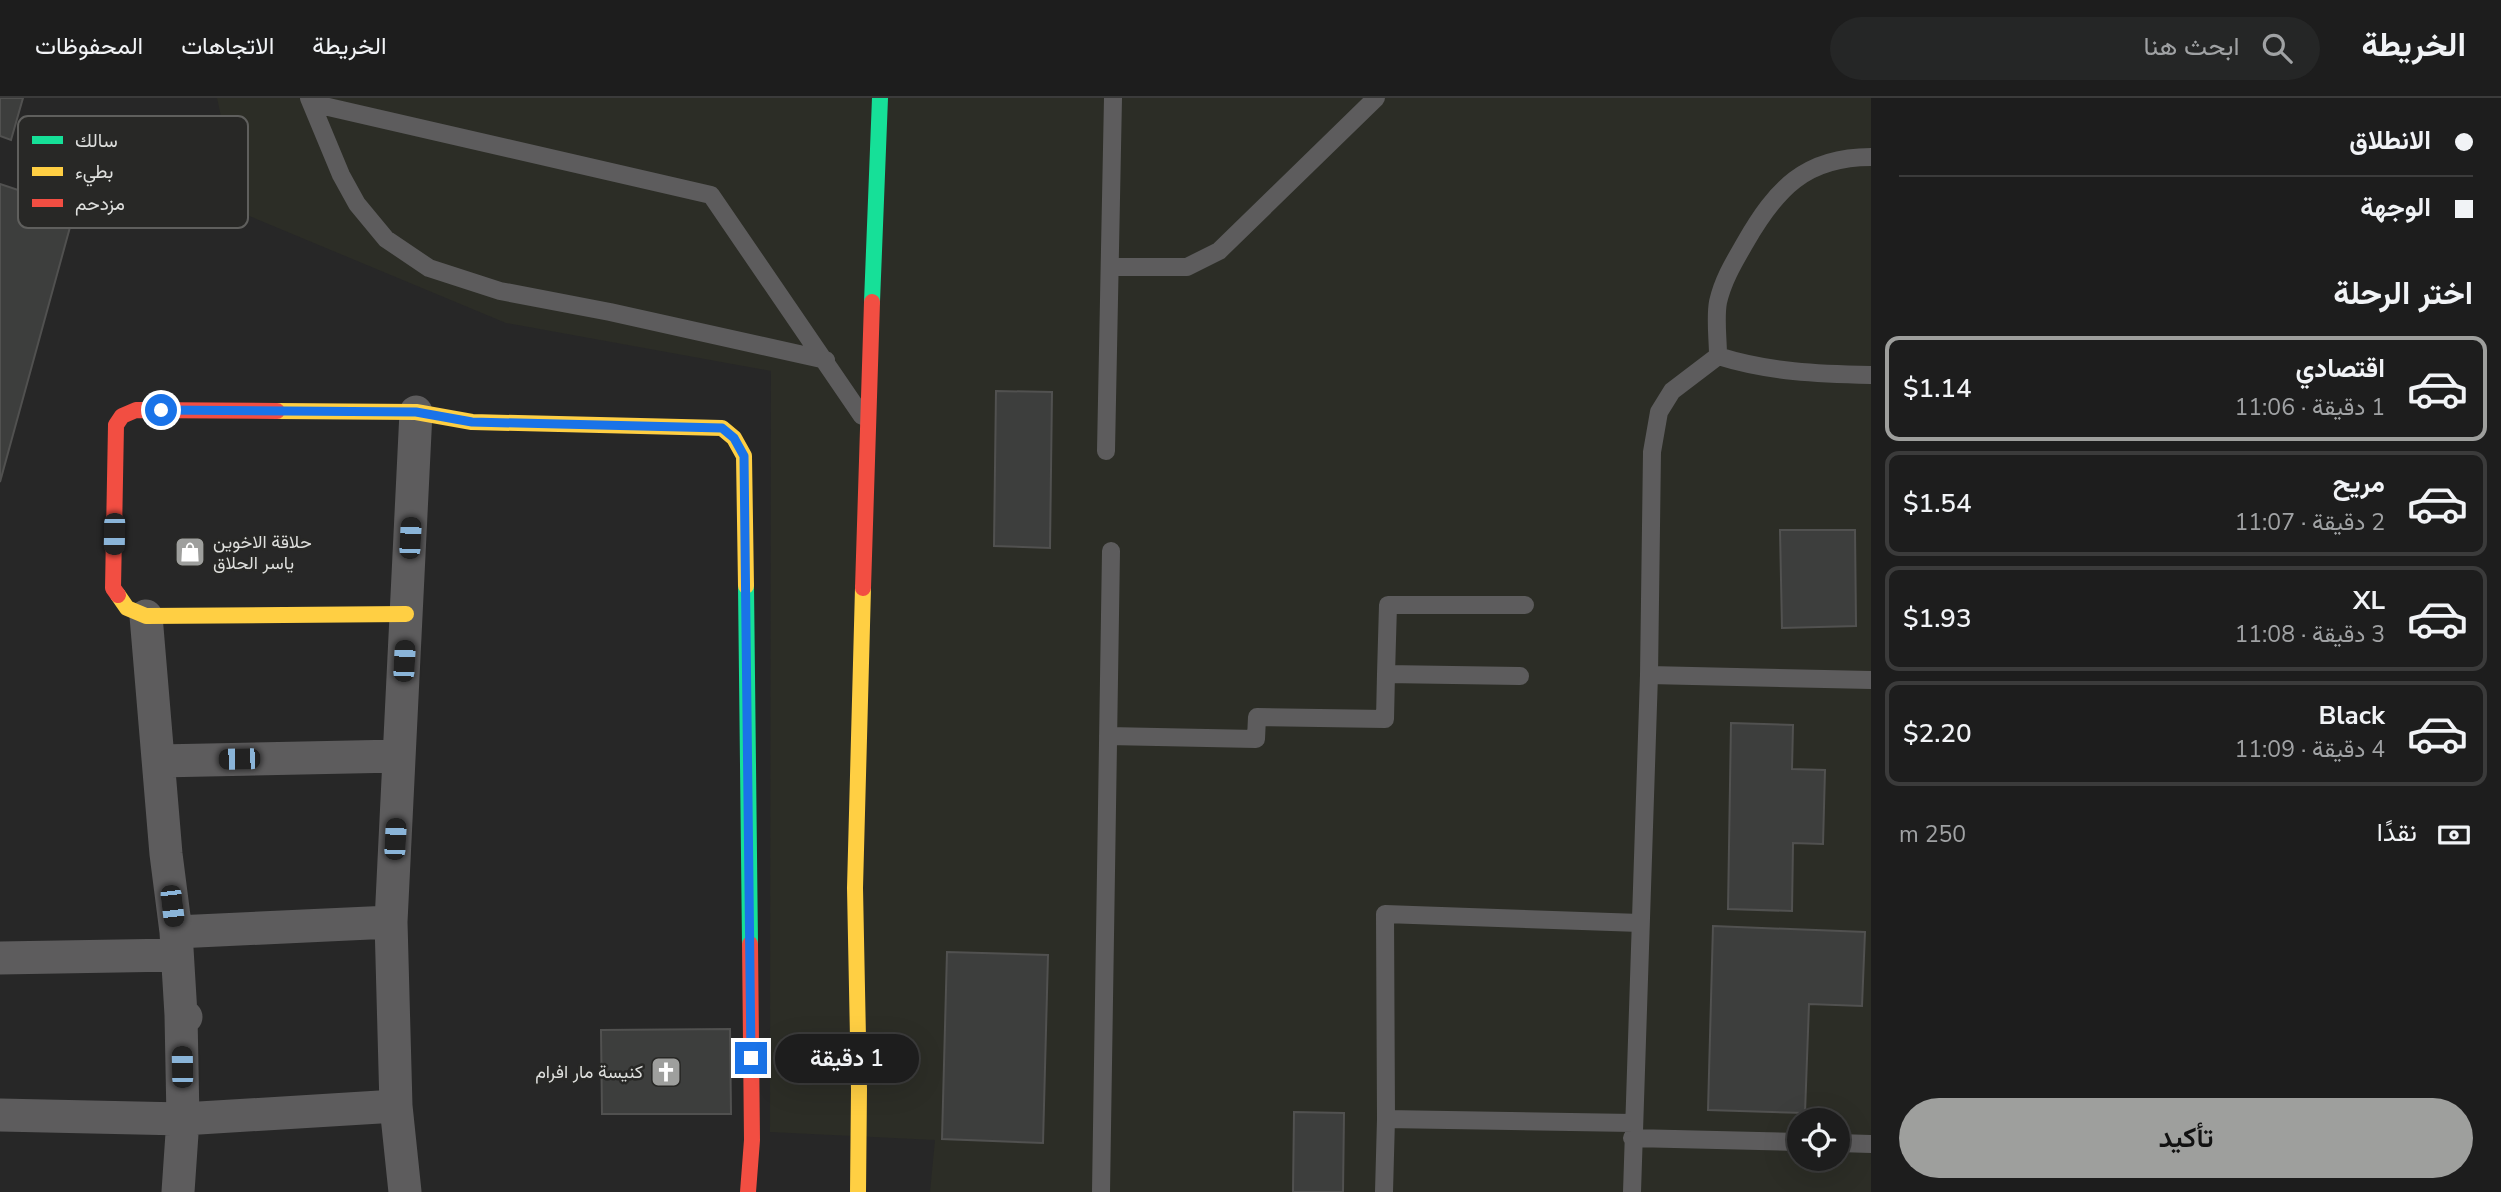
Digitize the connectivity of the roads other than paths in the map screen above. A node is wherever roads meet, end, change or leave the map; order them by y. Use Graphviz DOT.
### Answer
graph roads {
  1 [pos="880,98"];
  2 [pos="1113,98"];
  3 [pos="1376,98"];
  4 [pos="310,100"];
  5 [pos="1871,157"];
  6 [pos="1110,267"];
  7 [pos="1718,356"];
  8 [pos="826,360"];
  9 [pos="1871,375"];
  10 [pos="416,412"];
  11 [pos="868,425"];
  12 [pos="1106,451"];
  13 [pos="1111,551"];
  14 [pos="1525,606"];
  15 [pos="406,614"];
  16 [pos="146,616"];
  17 [pos="1386,674"];
  18 [pos="1649,675"];
  19 [pos="1520,676"];
  20 [pos="1871,680"];
  21 [pos="1108,736"];
  22 [pos="399,756"];
  23 [pos="159,761"];
  24 [pos="391,922"];
  25 [pos="1640,923"];
  26 [pos="176,943"];
  27 [pos="0,958"];
  28 [pos="396,1106"];
  29 [pos="0,1115"];
  30 [pos="183,1119"];
  31 [pos="1386,1119"];
  32 [pos="1632,1131"];
  33 [pos="1787,1141"];
  34 [pos="1850,1143"];
  35 [pos="1871,1144"];
  36 [pos="178,1192"];
  37 [pos="405,1192"];
  38 [pos="748,1192"];
  39 [pos="858,1192"];
  40 [pos="1101,1192"];
  41 [pos="1384,1192"];
  42 [pos="1632,1192"];
  1 -- 11 [label="street"];
  2 -- 6 [label="lane"];
  3 -- 6 [label="lane"];
  4 -- 8 [label="lane"];
  4 -- 8 [label="lane"];
  5 -- 7 [label="lane"];
  6 -- 12 [label="lane"];
  7 -- 9 [label="lane"];
  7 -- 18 [label="lane"];
  8 -- 11 [label="lane"];
  10 -- 15 [label="street"];
  10 -- 16 [label="street"];
  10 -- 38 [label="street"];
  11 -- 39 [label="street"];
  13 -- 21 [label="lane"];
  14 -- 17 [label="lane"];
  15 -- 16 [label="street"];
  15 -- 22 [label="street"];
  16 -- 23 [label="street"];
  17 -- 19 [label="lane"];
  17 -- 21 [label="lane"];
  18 -- 20 [label="lane"];
  18 -- 25 [label="lane"];
  21 -- 40 [label="lane"];
  22 -- 23 [label="street"];
  22 -- 24 [label="street"];
  23 -- 26 [label="street"];
  24 -- 26 [label="street"];
  24 -- 28 [label="street"];
  25 -- 31 [label="lane"];
  25 -- 32 [label="lane"];
  26 -- 27 [label="street"];
  26 -- 30 [label="street"];
  28 -- 30 [label="street"];
  28 -- 37 [label="street"];
  29 -- 30 [label="street"];
  30 -- 36 [label="street"];
  31 -- 32 [label="lane"];
  31 -- 41 [label="lane"];
  32 -- 33 [label="lane"];
  32 -- 42 [label="lane"];
  34 -- 35 [label="lane"];
}
